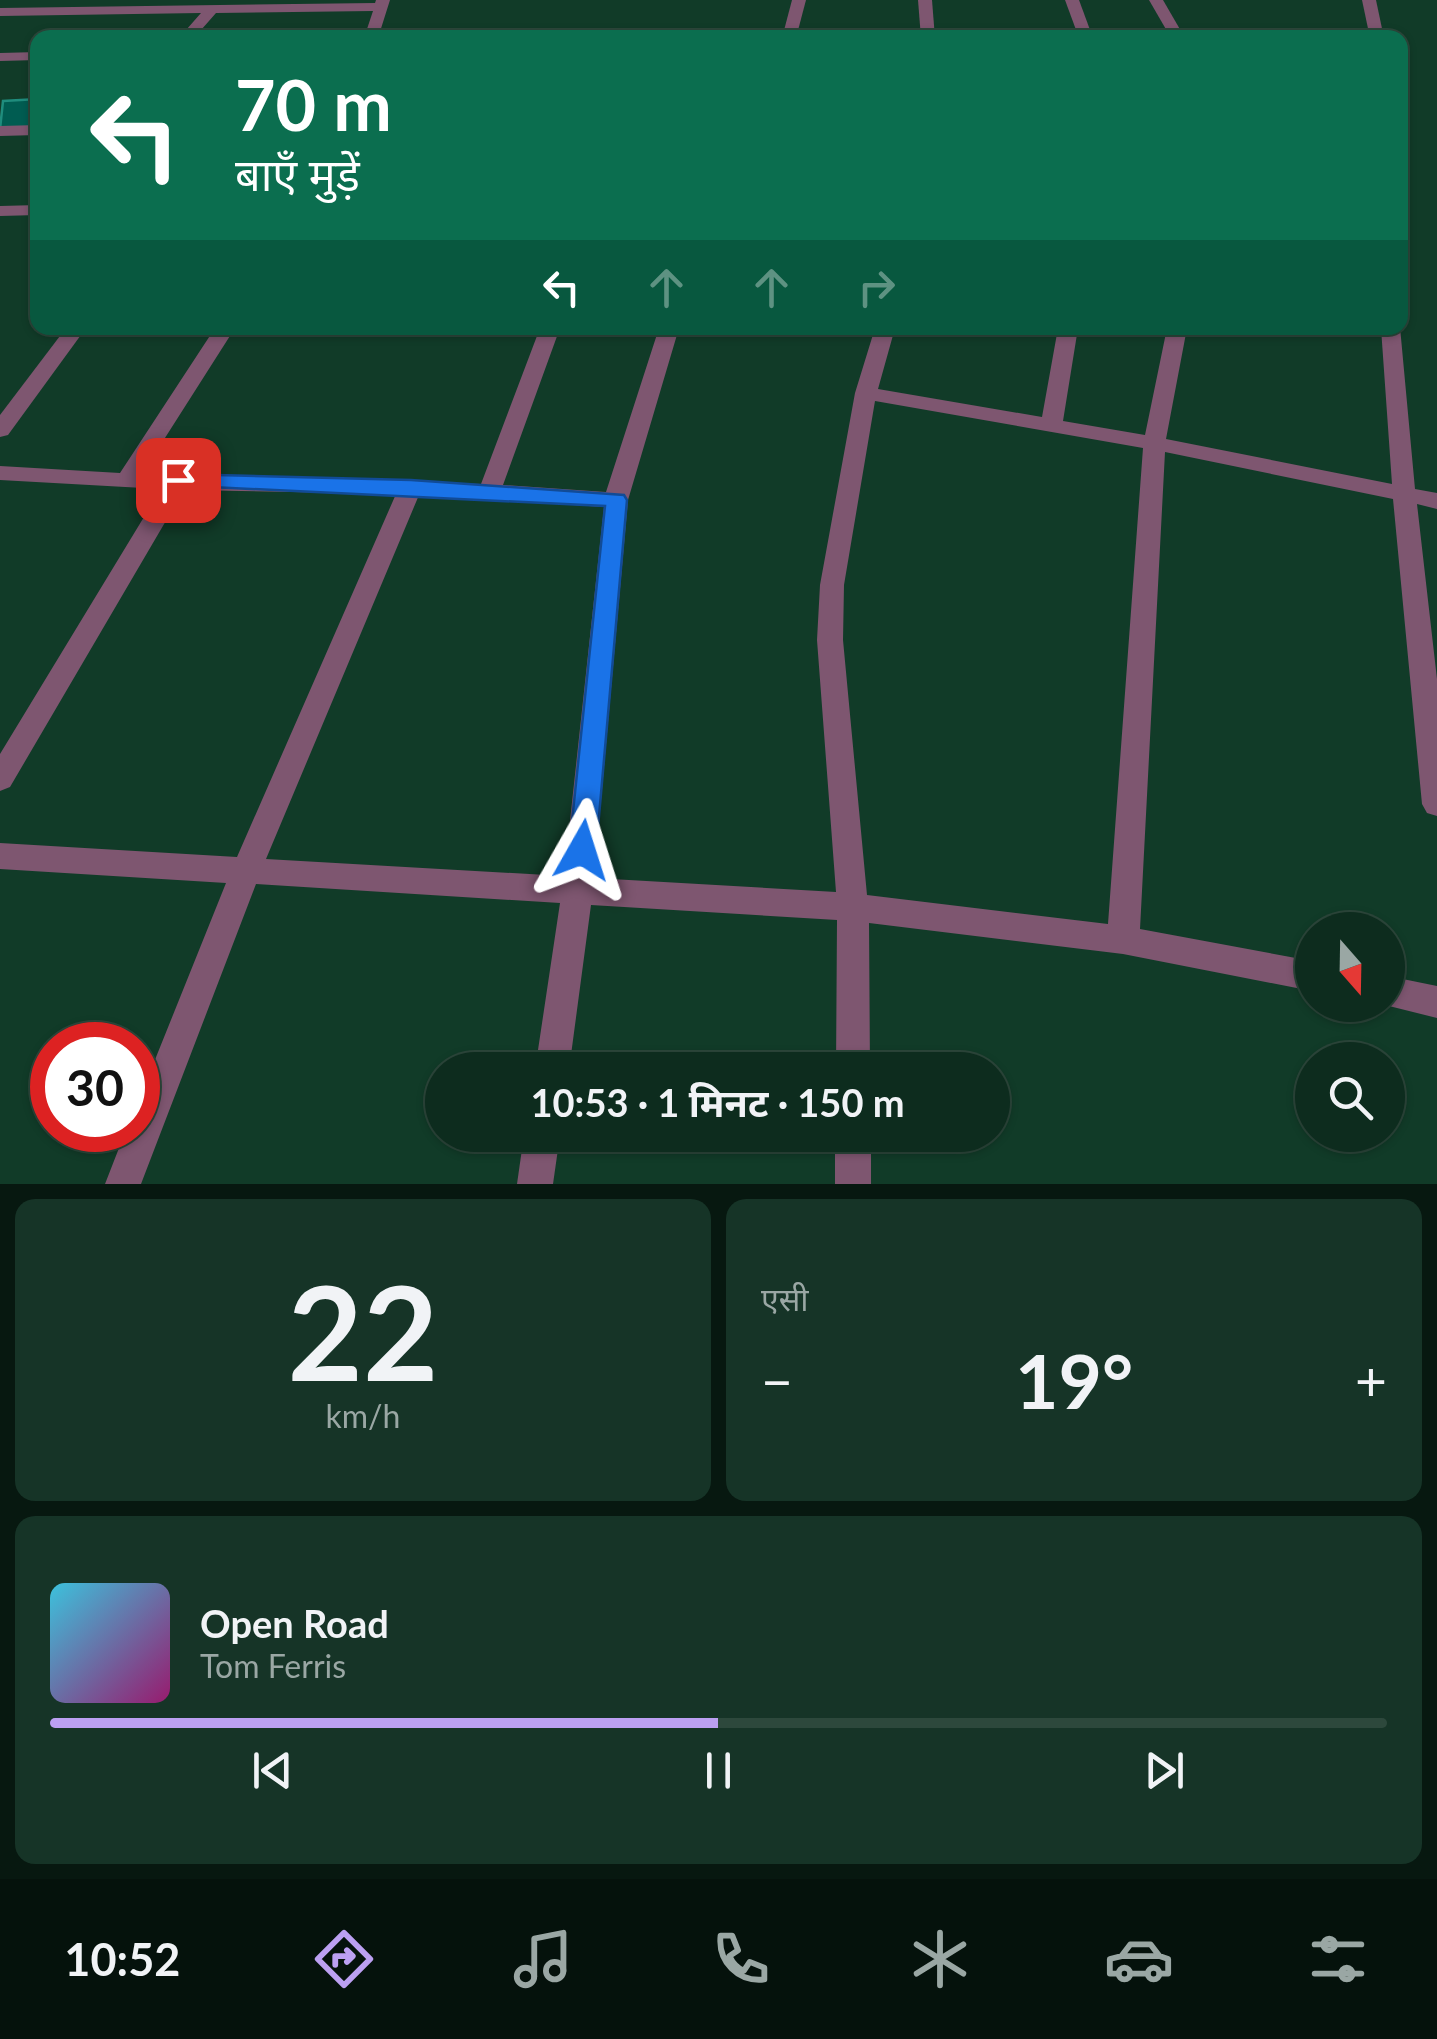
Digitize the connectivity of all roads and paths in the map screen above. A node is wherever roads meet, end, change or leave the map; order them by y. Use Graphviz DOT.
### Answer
graph roads {
  1 [pos="800,0"];
  2 [pos="925,0"];
  3 [pos="1072,0"];
  4 [pos="1156,0"];
  5 [pos="1369,0"];
  6 [pos="382,3"];
  7 [pos="212,9"];
  8 [pos="0,12"];
  9 [pos="193,30"];
  10 [pos="374,30"];
  11 [pos="791,30"];
  12 [pos="927,30"];
  13 [pos="1083,30"];
  14 [pos="1173,30"];
  15 [pos="1375,30"];
  16 [pos="30,56"];
  17 [pos="0,57"];
  18 [pos="0,130"];
  19 [pos="30,130"];
  20 [pos="30,210"];
  21 [pos="0,211"];
  22 [pos="71,335"];
  23 [pos="220,335"];
  24 [pos="547,335"];
  25 [pos="667,335"];
  26 [pos="883,335"];
  27 [pos="1067,335"];
  28 [pos="1176,335"];
  29 [pos="1392,335"];
  30 [pos="866,394"];
  31 [pos="1051,428"];
  32 [pos="0,430"];
  33 [pos="1154,443"];
  34 [pos="0,473"];
  35 [pos="178,480"];
  36 [pos="126,481"];
  37 [pos="411,487"];
  38 [pos="490,492"];
  39 [pos="1404,495"];
  40 [pos="616,500"];
  41 [pos="1437,501"];
  42 [pos="0,779"];
  43 [pos="1437,804"];
  44 [pos="0,856"];
  45 [pos="245,874"];
  46 [pos="578,888"];
  47 [pos="854,907"];
  48 [pos="1123,940"];
  49 [pos="1295,973"];
  50 [pos="1405,995"];
  51 [pos="1437,1002"];
  52 [pos="555,1052"];
  53 [pos="853,1052"];
  54 [pos="540,1152"];
  55 [pos="853,1152"];
  56 [pos="123,1184"];
  57 [pos="535,1184"];
  58 [pos="853,1184"];
  1 -- 11 [label="street"];
  2 -- 12 [label="street"];
  3 -- 13 [label="street"];
  4 -- 14 [label="street"];
  5 -- 15 [label="street"];
  6 -- 7 [label="street"];
  6 -- 10 [label="street"];
  7 -- 8 [label="street"];
  7 -- 9 [label="street"];
  16 -- 17 [label="street"];
  18 -- 19 [label="street"];
  20 -- 21 [label="street"];
  22 -- 32 [label="street"];
  23 -- 36 [label="street"];
  24 -- 38 [label="street"];
  25 -- 40 [label="street"];
  26 -- 30 [label="street"];
  27 -- 31 [label="street"];
  28 -- 33 [label="street"];
  29 -- 39 [label="street"];
  30 -- 31 [label="street"];
  30 -- 47 [label="street"];
  31 -- 33 [label="street"];
  33 -- 39 [label="street"];
  33 -- 48 [label="street"];
  34 -- 36 [label="street"];
  35 -- 36 [label="street"];
  35 -- 37 [label="street"];
  35 -- 42 [label="street"];
  37 -- 38 [label="street"];
  37 -- 45 [label="street"];
  38 -- 40 [label="street"];
  39 -- 41 [label="street"];
  39 -- 43 [label="street"];
  40 -- 46 [label="street"];
  44 -- 45 [label="street"];
  45 -- 46 [label="street"];
  45 -- 56 [label="street"];
  46 -- 47 [label="street"];
  46 -- 52 [label="street"];
  47 -- 48 [label="street"];
  47 -- 53 [label="street"];
  48 -- 49 [label="street"];
  50 -- 51 [label="street"];
  54 -- 57 [label="street"];
  55 -- 58 [label="street"];
}
